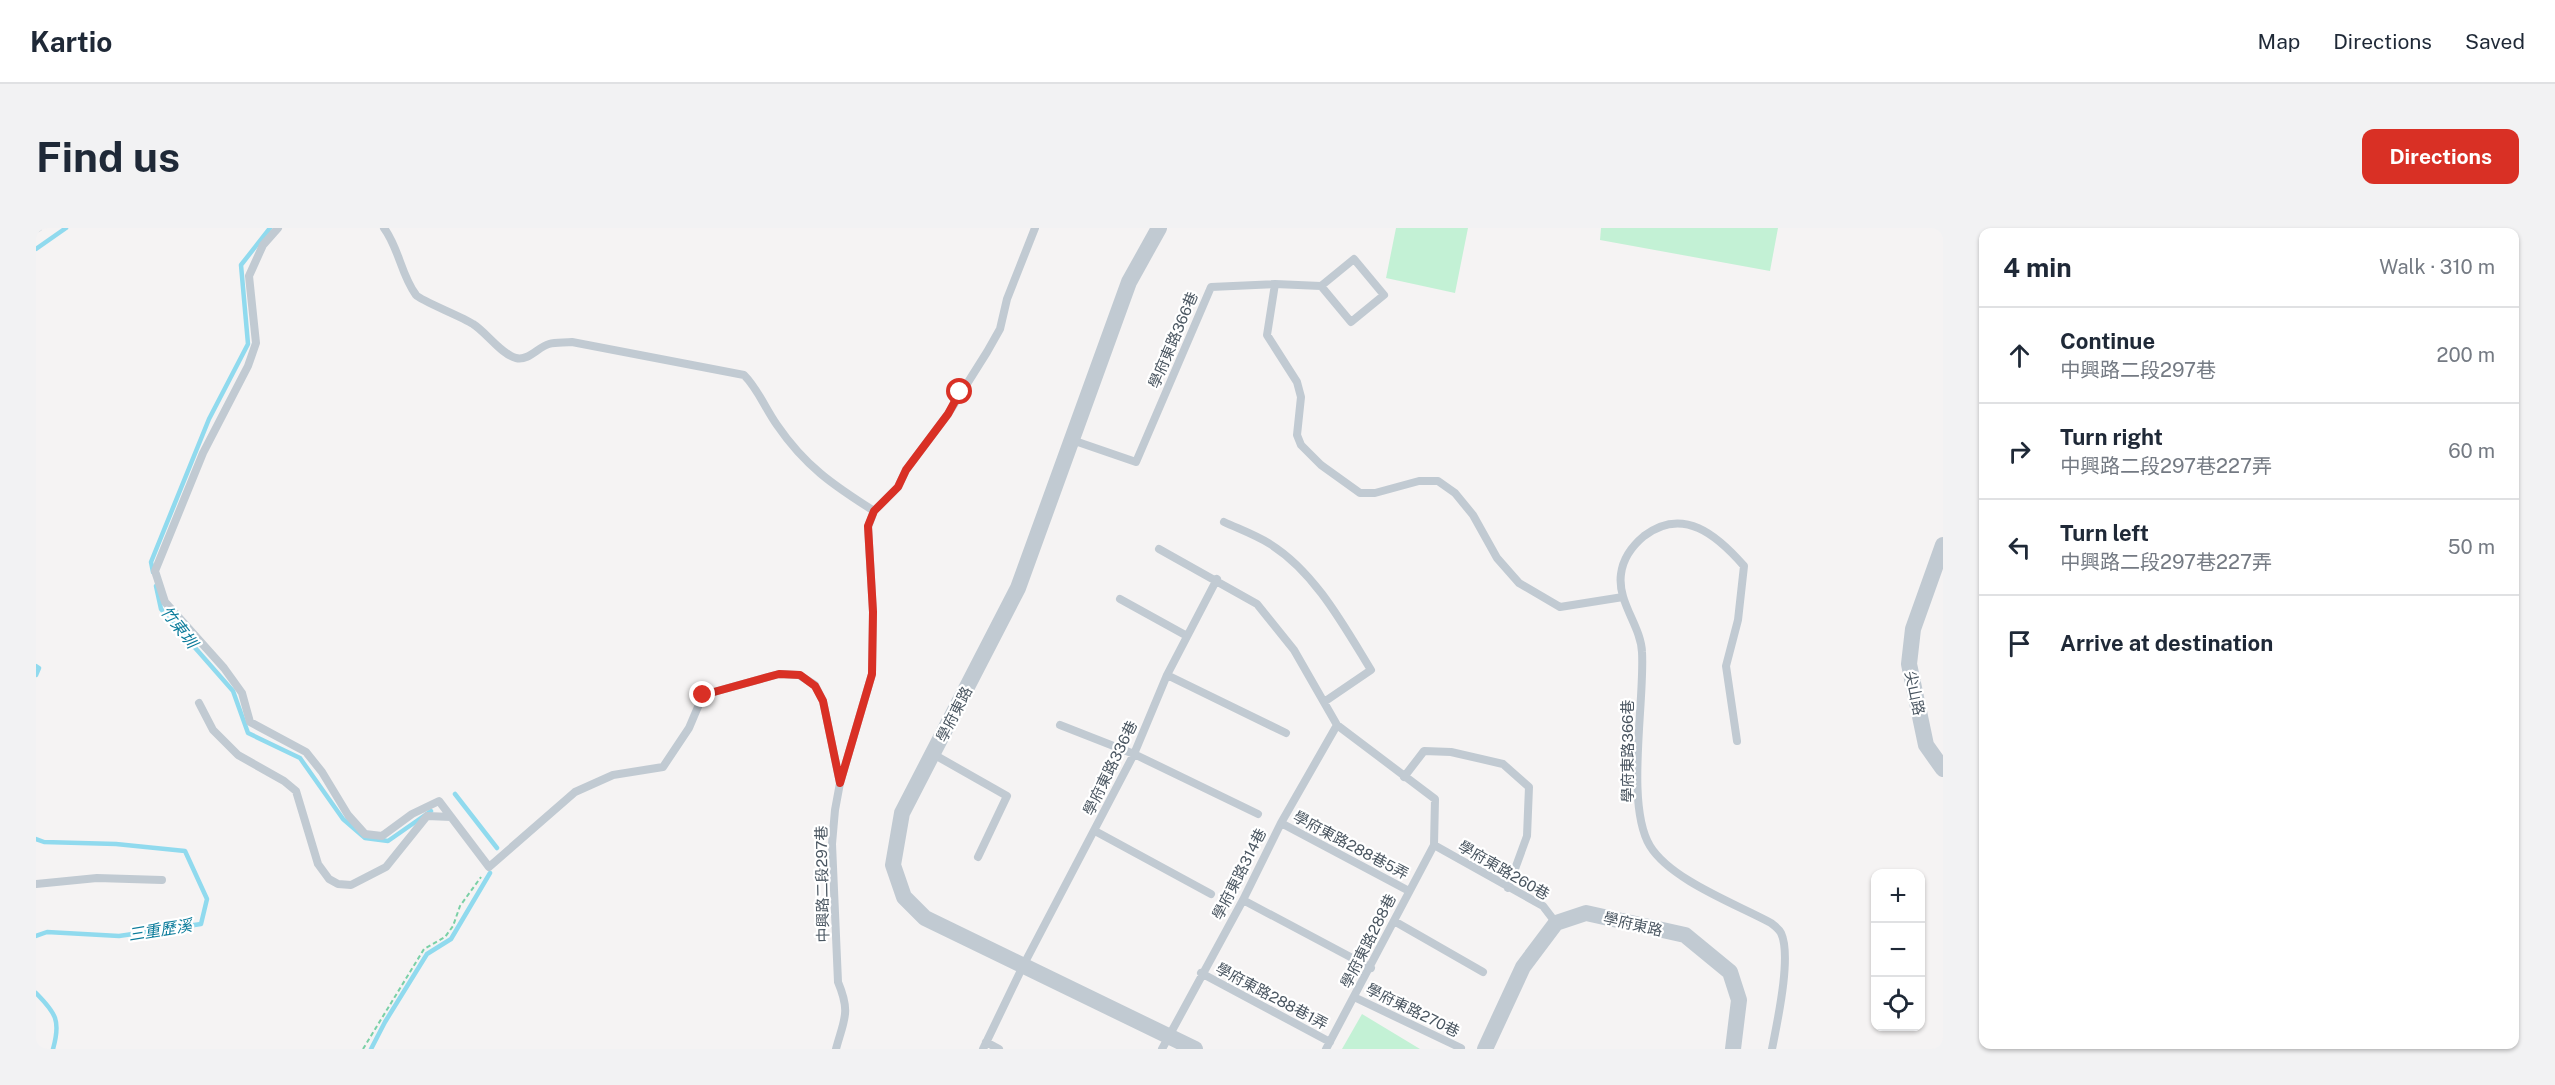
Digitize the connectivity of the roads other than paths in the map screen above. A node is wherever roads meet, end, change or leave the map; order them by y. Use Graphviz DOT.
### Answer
graph roads {
  1 [pos="278,228"];
  2 [pos="384,228"];
  3 [pos="1035,228"];
  4 [pos="1159,228"];
  5 [pos="1275,284"];
  6 [pos="1321,286"];
  7 [pos="1072,440"];
  8 [pos="874,511"];
  9 [pos="1224,522"];
  10 [pos="1943,545"];
  11 [pos="1159,549"];
  12 [pos="1217,579"];
  13 [pos="1623,597"];
  14 [pos="1120,599"];
  15 [pos="1187,636"];
  16 [pos="1167,675"];
  17 [pos="1324,702"];
  18 [pos="199,703"];
  19 [pos="1060,725"];
  20 [pos="1337,725"];
  21 [pos="1286,733"];
  22 [pos="1737,741"];
  23 [pos="933,754"];
  24 [pos="1134,754"];
  25 [pos="1943,770"];
  26 [pos="1404,777"];
  27 [pos="840,783"];
  28 [pos="1258,814"];
  29 [pos="451,817"];
  30 [pos="1281,823"];
  31 [pos="1095,831"];
  32 [pos="1434,845"];
  33 [pos="978,857"];
  34 [pos="162,880"];
  35 [pos="36,884"];
  36 [pos="1508,888"];
  37 [pos="1409,891"];
  38 [pos="1211,894"];
  39 [pos="1243,900"];
  40 [pos="1394,921"];
  41 [pos="1556,923"];
  42 [pos="1023,966"];
  43 [pos="1371,968"];
  44 [pos="1482,972"];
  45 [pos="1201,973"];
  46 [pos="1354,997"];
  47 [pos="1165,1042"];
  48 [pos="985,1046"];
  49 [pos="1328,1046"];
  50 [pos="1461,1048"];
  51 [pos="836,1049"];
  52 [pos="999,1049"];
  53 [pos="1195,1049"];
  54 [pos="1485,1049"];
  55 [pos="1733,1049"];
  56 [pos="1772,1049"];
  1 -- 29 [label="lane"];
  2 -- 8 [label="lane"];
  3 -- 8 [label="lane"];
  4 -- 7 [label="street, 學府東路"];
  5 -- 6 [label="lane"];
  5 -- 7 [label="lane, 學府東路366巷"];
  5 -- 13 [label="lane"];
  6 -- 6 [label="lane"];
  7 -- 23 [label="street, 學府東路"];
  8 -- 27 [label="lane, 中興路二段297巷"];
  9 -- 17 [label="lane"];
  10 -- 25 [label="street, 尖山路"];
  11 -- 12 [label="lane"];
  12 -- 15 [label="lane, 學府東路336巷"];
  12 -- 17 [label="lane"];
  13 -- 22 [label="lane, 學府東路366巷"];
  13 -- 56 [label="lane, 學府東路366巷"];
  14 -- 15 [label="lane"];
  15 -- 16 [label="lane, 學府東路336巷"];
  16 -- 21 [label="lane"];
  16 -- 24 [label="lane, 學府東路336巷"];
  17 -- 20 [label="lane"];
  18 -- 29 [label="lane"];
  19 -- 24 [label="lane"];
  20 -- 26 [label="lane"];
  20 -- 30 [label="lane, 學府東路314巷"];
  23 -- 33 [label="lane"];
  23 -- 42 [label="street, 學府東路"];
  24 -- 28 [label="lane"];
  24 -- 31 [label="lane, 學府東路336巷"];
  26 -- 32 [label="lane"];
  26 -- 36 [label="lane"];
  27 -- 29 [label="lane"];
  27 -- 51 [label="lane, 中興路二段297巷"];
  30 -- 37 [label="lane, 學府東路288巷5弄"];
  30 -- 39 [label="lane, 學府東路314巷"];
  31 -- 38 [label="lane"];
  31 -- 42 [label="lane, 學府東路336巷"];
  32 -- 36 [label="lane, 學府東路260巷"];
  32 -- 37 [label="lane, 學府東路288巷"];
  34 -- 35 [label="lane"];
  36 -- 41 [label="lane, 學府東路260巷"];
  37 -- 40 [label="lane, 學府東路288巷"];
  39 -- 43 [label="lane"];
  39 -- 45 [label="lane, 學府東路314巷"];
  40 -- 43 [label="lane, 學府東路288巷"];
  40 -- 44 [label="lane"];
  41 -- 54 [label="street"];
  41 -- 55 [label="street, 學府東路"];
  42 -- 47 [label="street, 學府東路"];
  42 -- 48 [label="lane, 學府東路336巷"];
  43 -- 46 [label="lane, 學府東路288巷"];
  45 -- 47 [label="lane, 學府東路314巷"];
  45 -- 49 [label="lane, 學府東路288巷1弄"];
  46 -- 49 [label="lane, 學府東路288巷"];
  46 -- 50 [label="lane, 學府東路270巷"];
  47 -- 53 [label="street, 學府東路"];
  48 -- 52 [label="lane"];
}
